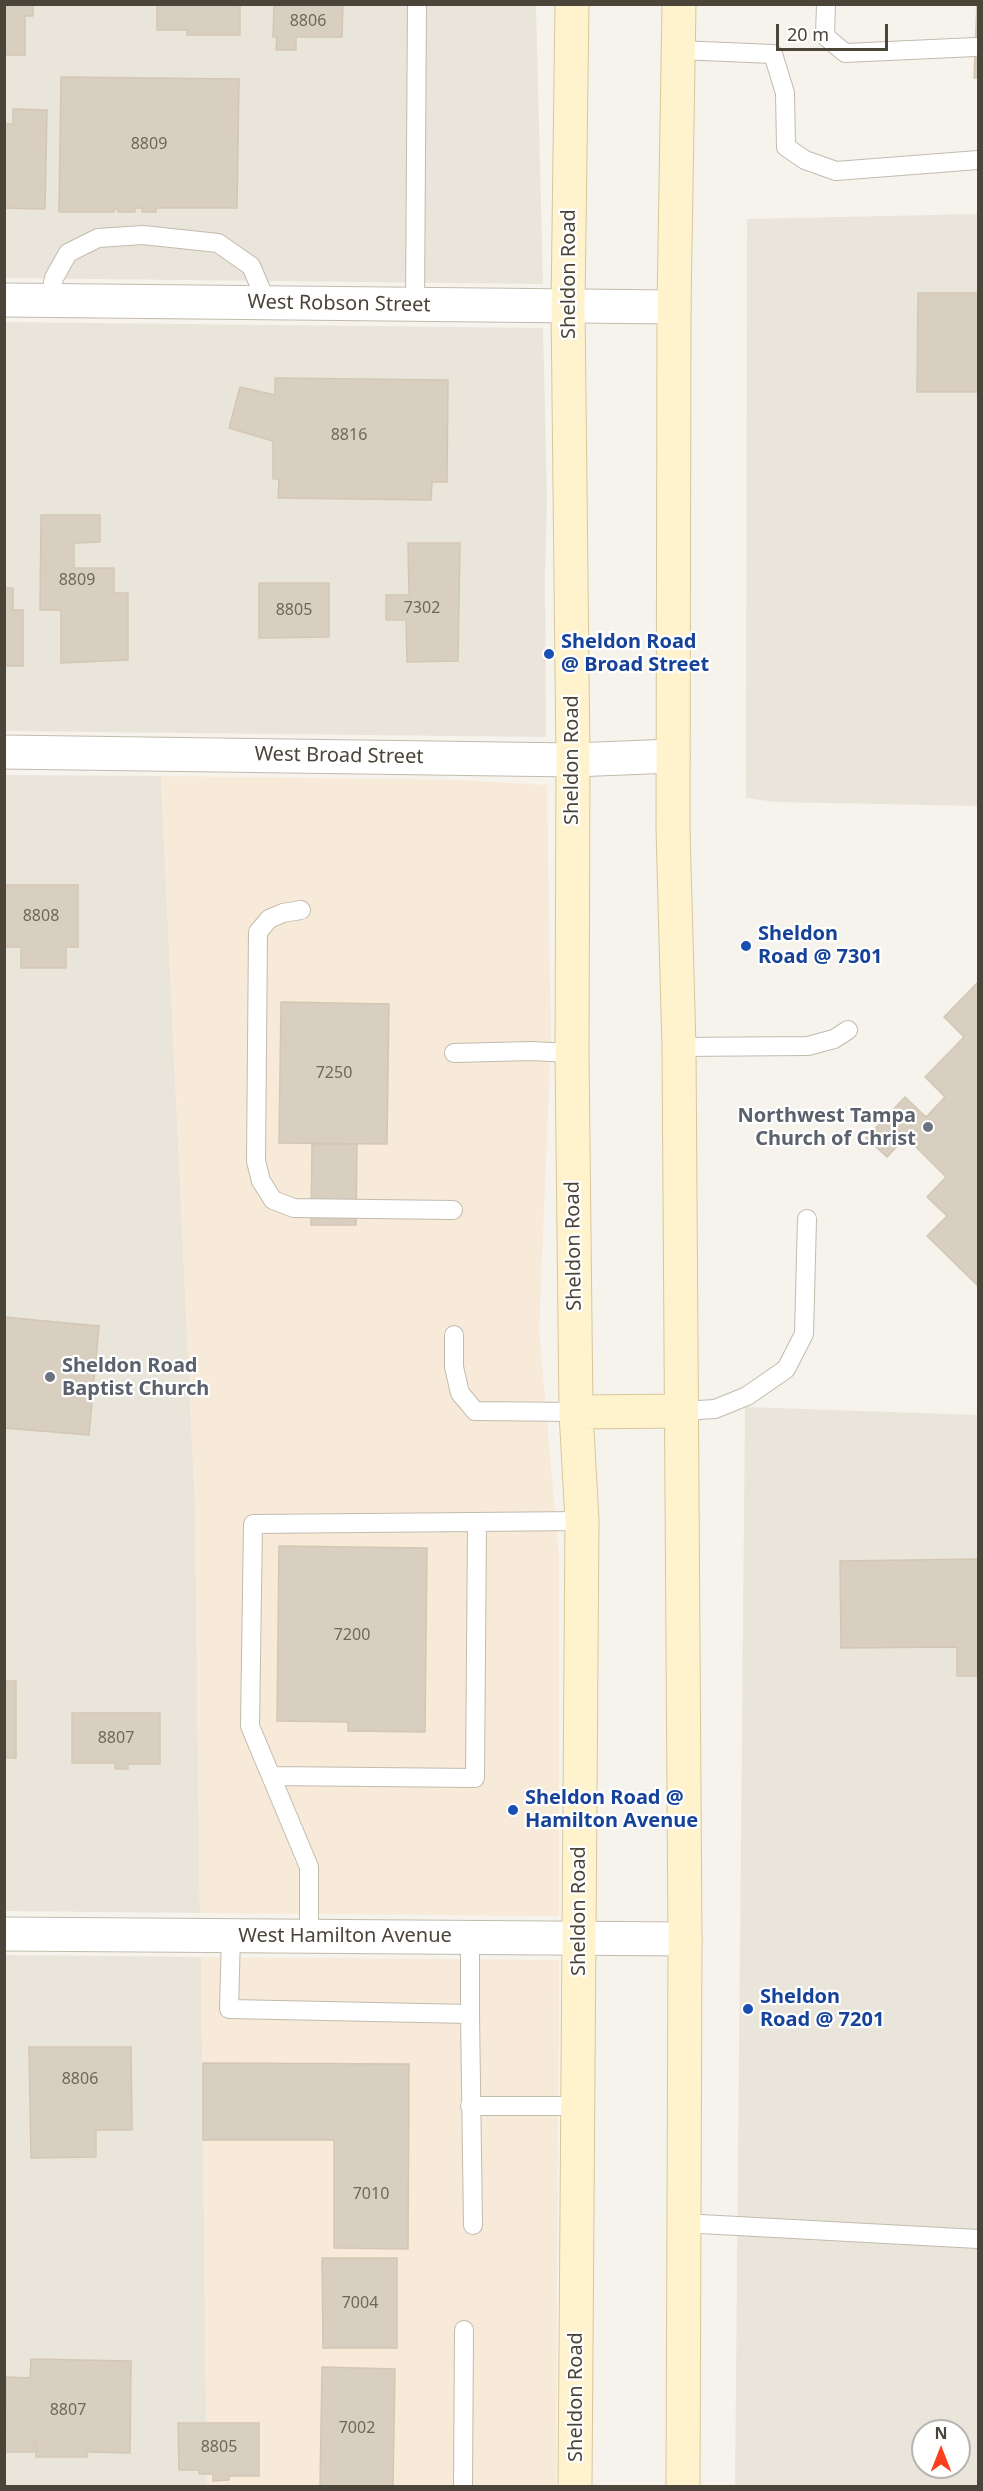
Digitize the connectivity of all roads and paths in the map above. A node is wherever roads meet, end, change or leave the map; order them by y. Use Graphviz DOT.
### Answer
graph roads {
  1 [pos="417,4"];
  2 [pos="572,4"];
  3 [pos="679,4"];
  4 [pos="826,4"];
  5 [pos="975,47"];
  6 [pos="679,50"];
  7 [pos="978,160"];
  8 [pos="4,300"];
  9 [pos="49,300"];
  10 [pos="267,303"];
  11 [pos="415,305"];
  12 [pos="568,306"];
  13 [pos="674,307"];
  14 [pos="4,752"];
  15 [pos="673,756"];
  16 [pos="573,760"];
  17 [pos="301,910"];
  18 [pos="848,1030"];
  19 [pos="679,1047"];
  20 [pos="454,1053"];
  21 [pos="572,1053"];
  22 [pos="453,1210"];
  23 [pos="807,1220"];
  24 [pos="454,1335"];
  25 [pos="681,1411"];
  26 [pos="576,1412"];
  27 [pos="582,1521"];
  28 [pos="477,1524"];
  29 [pos="271,1776"];
  30 [pos="4,1934"];
  31 [pos="231,1936"];
  32 [pos="309,1936"];
  33 [pos="470,1937"];
  34 [pos="578,1938"];
  35 [pos="685,1939"];
  36 [pos="470,2014"];
  37 [pos="470,2106"];
  38 [pos="577,2106"];
  39 [pos="682,2223"];
  40 [pos="473,2225"];
  41 [pos="978,2239"];
  42 [pos="464,2330"];
  43 [pos="463,2487"];
  44 [pos="575,2487"];
  45 [pos="683,2487"];
  1 -- 11 [label="lane"];
  2 -- 12 [label="main road, Sheldon Road"];
  3 -- 6 [label="main road"];
  4 -- 5 [label="lane"];
  6 -- 7 [label="lane"];
  6 -- 13 [label="main road"];
  8 -- 9 [label="street, West Robson Street"];
  9 -- 10 [label="street, West Robson Street"];
  9 -- 10 [label="lane"];
  10 -- 11 [label="street, West Robson Street"];
  11 -- 12 [label="street, West Robson Street"];
  12 -- 13 [label="street, West Robson Street"];
  12 -- 16 [label="main road, Sheldon Road"];
  13 -- 15 [label="main road"];
  14 -- 16 [label="street, West Broad Street"];
  15 -- 16 [label="street, West Broad Street"];
  15 -- 19 [label="main road"];
  16 -- 21 [label="main road, Sheldon Road"];
  17 -- 22 [label="lane"];
  18 -- 19 [label="lane"];
  19 -- 25 [label="main road"];
  20 -- 21 [label="lane"];
  21 -- 26 [label="main road, Sheldon Road"];
  23 -- 25 [label="lane"];
  24 -- 26 [label="lane"];
  25 -- 26 [label="main road"];
  25 -- 35 [label="main road"];
  26 -- 27 [label="main road, Sheldon Road"];
  27 -- 28 [label="lane"];
  27 -- 34 [label="main road, Sheldon Road"];
  28 -- 29 [label="lane"];
  28 -- 29 [label="lane"];
  29 -- 32 [label="lane"];
  30 -- 31 [label="street, West Hamilton Avenue"];
  31 -- 32 [label="street, West Hamilton Avenue"];
  31 -- 36 [label="lane"];
  32 -- 33 [label="street, West Hamilton Avenue"];
  33 -- 34 [label="street, West Hamilton Avenue"];
  33 -- 36 [label="lane"];
  34 -- 35 [label="street, West Hamilton Avenue"];
  34 -- 38 [label="main road, Sheldon Road"];
  35 -- 39 [label="main road"];
  36 -- 37 [label="lane"];
  37 -- 38 [label="lane"];
  37 -- 40 [label="lane"];
  38 -- 44 [label="main road, Sheldon Road"];
  39 -- 41 [label="lane"];
  39 -- 45 [label="main road"];
  42 -- 43 [label="lane"];
}
